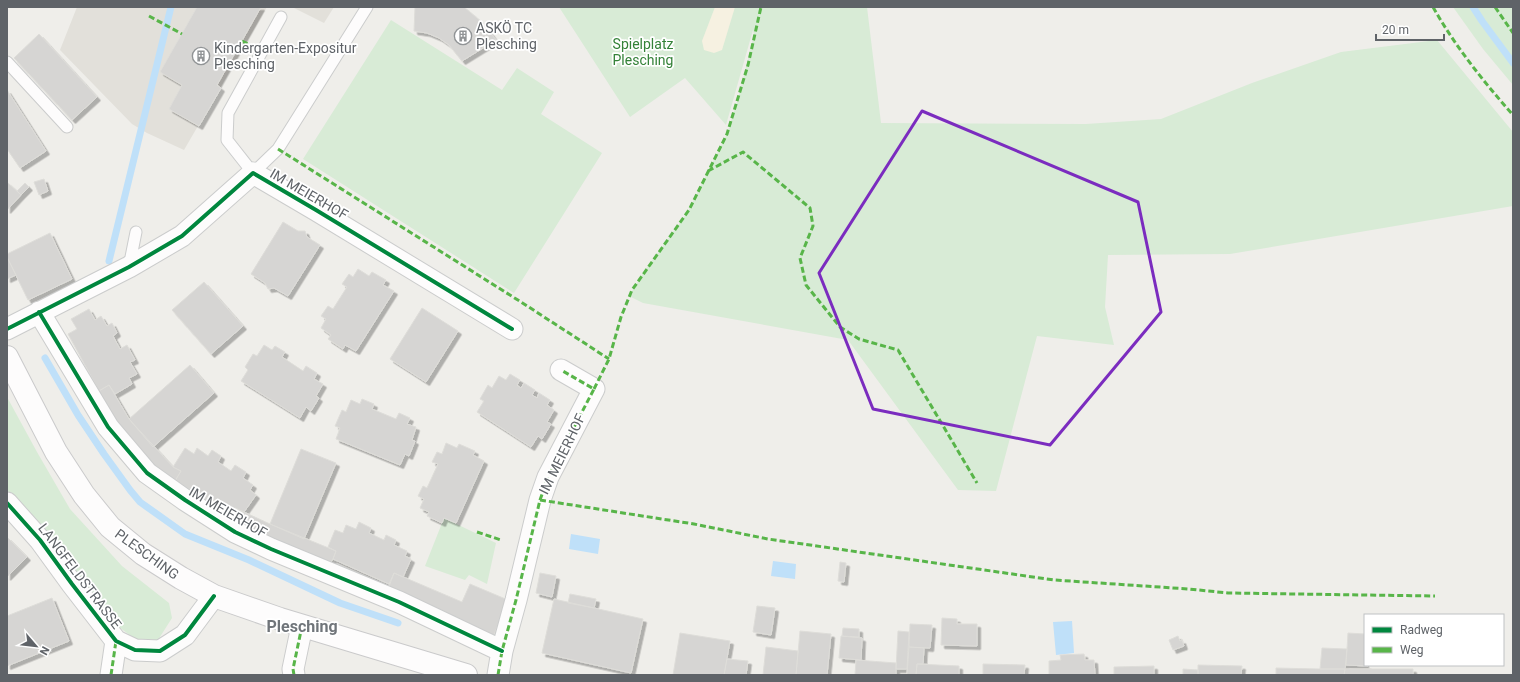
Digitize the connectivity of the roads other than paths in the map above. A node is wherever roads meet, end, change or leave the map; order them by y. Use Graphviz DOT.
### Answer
graph roads {
  1 [pos="367,7"];
  2 [pos="281,17"];
  3 [pos="7,62"];
  4 [pos="68,127"];
  5 [pos="253,173"];
  6 [pos="136,232"];
  7 [pos="129,267"];
  8 [pos="39,312"];
  9 [pos="7,329"];
  10 [pos="512,329"];
  11 [pos="7,357"];
  12 [pos="561,370"];
  13 [pos="7,503"];
  14 [pos="214,596"];
  15 [pos="302,626"];
  16 [pos="116,642"];
  17 [pos="502,651"];
  18 [pos="111,675"];
  19 [pos="294,675"];
  20 [pos="466,675"];
  21 [pos="498,675"];
  1 -- 5 [label="lane"];
  2 -- 5 [label="lane"];
  3 -- 4 [label="lane"];
  5 -- 7 [label="street, IM MEIERHOF"];
  5 -- 10 [label="street, IM MEIERHOF"];
  6 -- 7 [label="lane"];
  7 -- 8 [label="street, IM MEIERHOF"];
  8 -- 9 [label="street, IM MEIERHOF"];
  8 -- 17 [label="street, IM MEIERHOF"];
  11 -- 14 [label="main road, PLESCHING"];
  12 -- 17 [label="street, IM MEIERHOF"];
  13 -- 16 [label="street, LANGFELDSTRASSE"];
  14 -- 15 [label="main road, PLESCHING"];
  14 -- 16 [label="street, LANGFELDSTRASSE"];
  15 -- 19 [label="street"];
  15 -- 20 [label="main road, PLESCHING"];
  16 -- 18 [label="street, LANGFELDSTRASSE"];
  17 -- 21 [label="street, IM MEIERHOF"];
}
